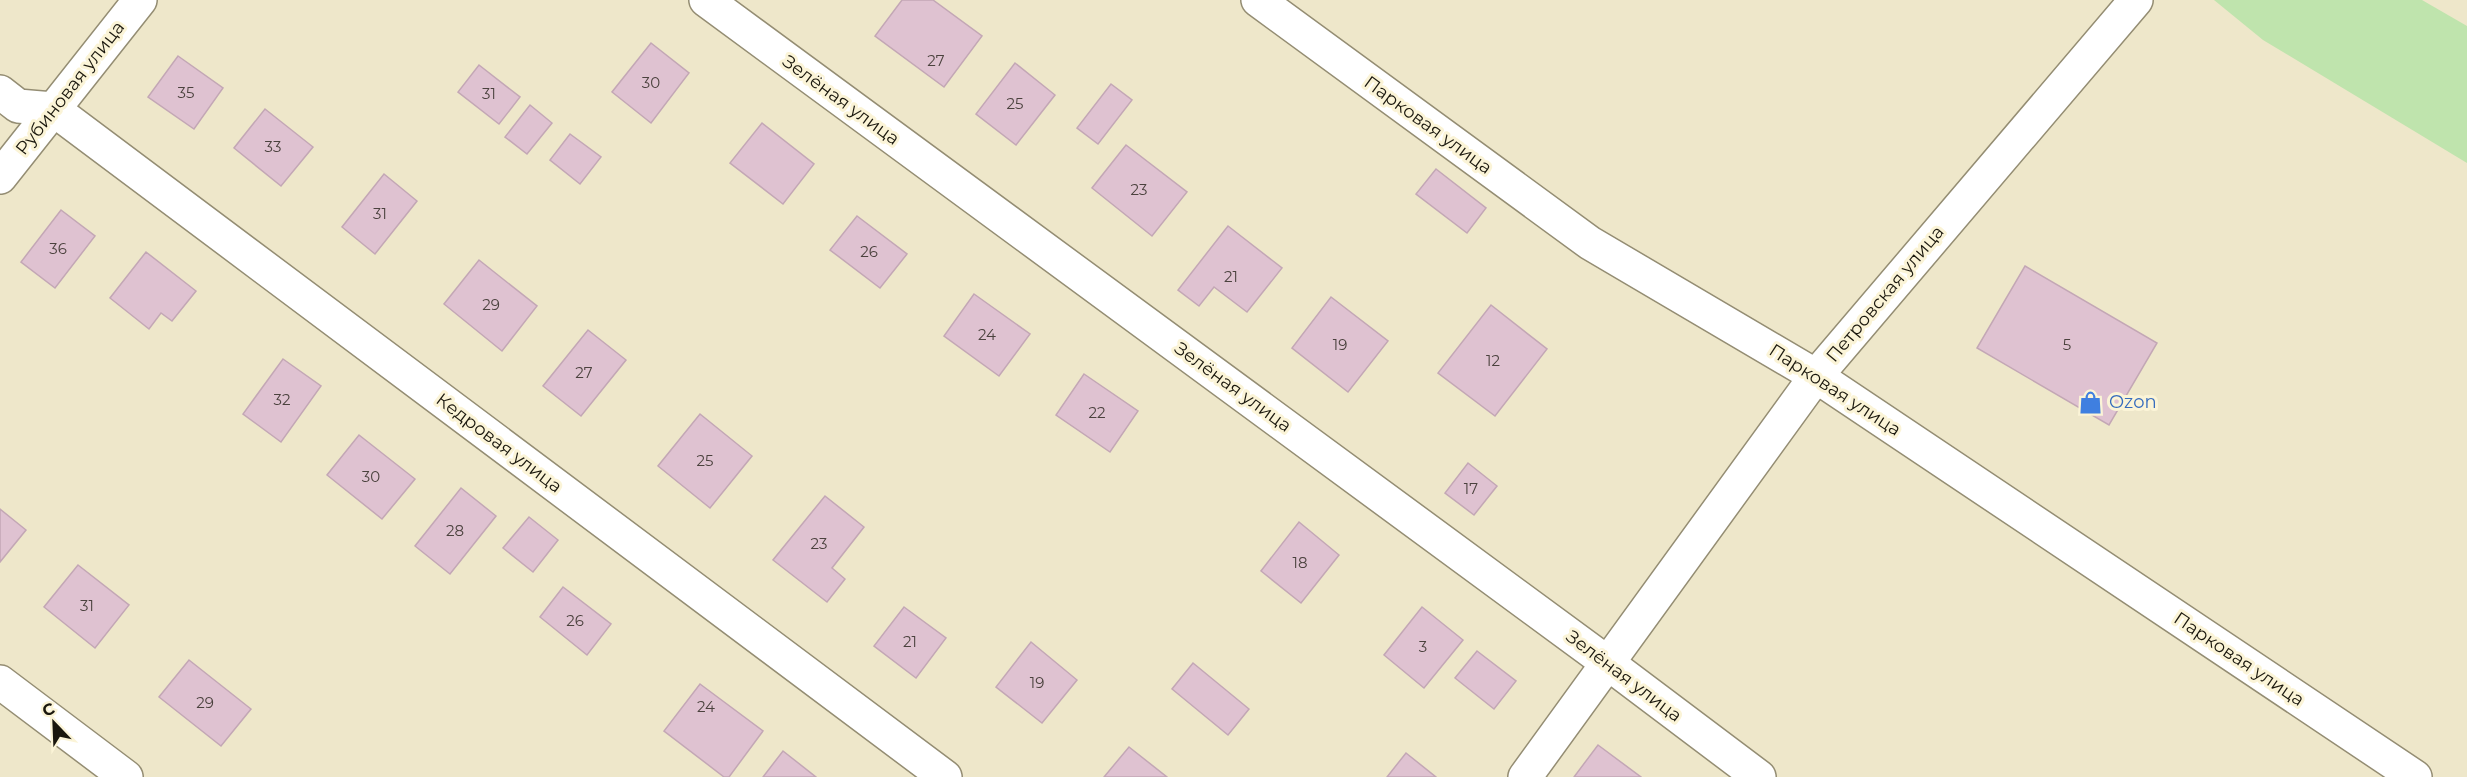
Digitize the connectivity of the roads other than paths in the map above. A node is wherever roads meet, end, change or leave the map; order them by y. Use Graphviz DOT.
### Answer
graph roads {
  1 [pos="140,0"];
  2 [pos="706,0"];
  3 [pos="1258,0"];
  4 [pos="2136,0"];
  5 [pos="0,92"];
  6 [pos="53,109"];
  7 [pos="0,177"];
  8 [pos="1816,376"];
  9 [pos="1609,663"];
  10 [pos="0,682"];
  11 [pos="126,777"];
  12 [pos="945,777"];
  13 [pos="1525,777"];
  14 [pos="1759,777"];
  15 [pos="2415,777"];
  1 -- 6 [label="street, Рубиновая улица"];
  2 -- 9 [label="street, Зелёная улица"];
  3 -- 8 [label="street, Парковая улица"];
  4 -- 8 [label="street, Петровская улица"];
  5 -- 6 [label="street"];
  6 -- 7 [label="street, Рубиновая улица"];
  6 -- 12 [label="street, Кедровая улица"];
  8 -- 9 [label="street, Петровская улица"];
  8 -- 15 [label="street, Парковая улица"];
  9 -- 13 [label="street, Петровская улица"];
  9 -- 14 [label="street, Зелёная улица"];
  10 -- 11 [label="street"];
}
